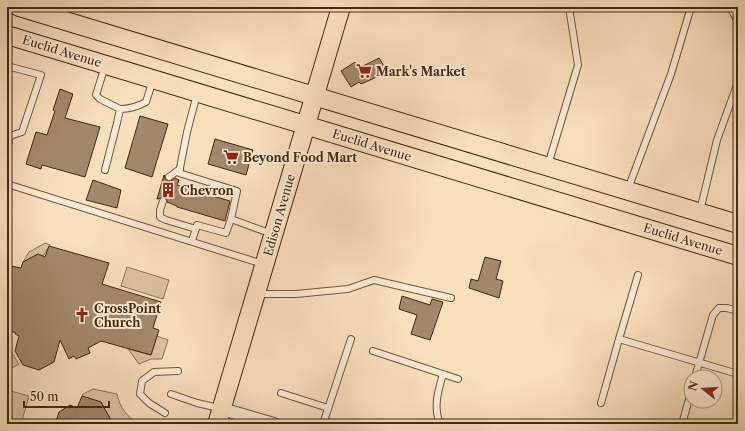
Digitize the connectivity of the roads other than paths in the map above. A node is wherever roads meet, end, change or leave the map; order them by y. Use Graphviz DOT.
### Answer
graph roads {
  1 [pos="19,7"];
  2 [pos="341,7"];
  3 [pos="568,7"];
  4 [pos="691,7"];
  5 [pos="730,7"];
  6 [pos="738,22"];
  7 [pos="7,35"];
  8 [pos="106,65"];
  9 [pos="7,66"];
  10 [pos="153,79"];
  11 [pos="738,82"];
  12 [pos="198,93"];
  13 [pos="314,96"];
  14 [pos="120,109"];
  15 [pos="305,125"];
  16 [pos="7,149"];
  17 [pos="547,166"];
  18 [pos="180,169"];
  19 [pos="105,170"];
  20 [pos="170,177"];
  21 [pos="7,184"];
  22 [pos="627,190"];
  23 [pos="162,201"];
  24 [pos="700,212"];
  25 [pos="231,219"];
  26 [pos="738,224"];
  27 [pos="196,229"];
  28 [pos="273,234"];
  29 [pos="192,241"];
  30 [pos="738,256"];
  31 [pos="264,264"];
  32 [pos="638,275"];
  33 [pos="255,294"];
  34 [pos="450,298"];
  35 [pos="738,311"];
  36 [pos="351,339"];
  37 [pos="619,339"];
  38 [pos="373,351"];
  39 [pos="700,363"];
  40 [pos="698,369"];
  41 [pos="178,371"];
  42 [pos="443,374"];
  43 [pos="738,374"];
  44 [pos="458,378"];
  45 [pos="281,393"];
  46 [pos="171,394"];
  47 [pos="601,403"];
  48 [pos="328,408"];
  49 [pos="686,409"];
  50 [pos="165,413"];
  51 [pos="220,416"];
  52 [pos="274,424"];
  53 [pos="323,424"];
  54 [pos="440,424"];
  55 [pos="682,424"];
  1 -- 13 [label="main road"];
  2 -- 13 [label="main road, Edison Avenue"];
  3 -- 17 [label="lane"];
  4 -- 22 [label="lane"];
  5 -- 6 [label="lane"];
  7 -- 8 [label="main road, Euclid Avenue"];
  8 -- 10 [label="main road, Euclid Avenue"];
  8 -- 14 [label="lane"];
  9 -- 16 [label="lane"];
  10 -- 12 [label="main road, Euclid Avenue"];
  10 -- 14 [label="lane"];
  11 -- 24 [label="lane"];
  12 -- 15 [label="main road, Euclid Avenue"];
  12 -- 18 [label="lane"];
  13 -- 15 [label="main road, Edison Avenue"];
  13 -- 17 [label="main road"];
  14 -- 19 [label="lane"];
  15 -- 28 [label="main road, Edison Avenue"];
  15 -- 30 [label="main road, Euclid Avenue"];
  17 -- 22 [label="main road"];
  18 -- 20 [label="lane"];
  18 -- 25 [label="lane"];
  21 -- 29 [label="lane"];
  22 -- 24 [label="main road"];
  23 -- 27 [label="lane"];
  24 -- 26 [label="main road"];
  25 -- 27 [label="lane"];
  25 -- 28 [label="lane"];
  27 -- 29 [label="lane"];
  28 -- 31 [label="main road, Edison Avenue"];
  29 -- 31 [label="lane"];
  31 -- 33 [label="main road, Edison Avenue"];
  32 -- 37 [label="lane"];
  33 -- 34 [label="lane"];
  33 -- 51 [label="main road, Edison Avenue"];
  35 -- 39 [label="lane"];
  36 -- 48 [label="lane"];
  37 -- 39 [label="lane"];
  37 -- 47 [label="lane"];
  38 -- 42 [label="lane"];
  39 -- 40 [label="lane"];
  39 -- 43 [label="lane"];
  41 -- 50 [label="lane"];
  42 -- 44 [label="lane"];
  42 -- 54 [label="lane"];
  45 -- 48 [label="lane"];
  46 -- 51 [label="lane"];
  48 -- 53 [label="lane"];
  49 -- 55 [label="lane"];
  51 -- 52 [label="street"];
}
